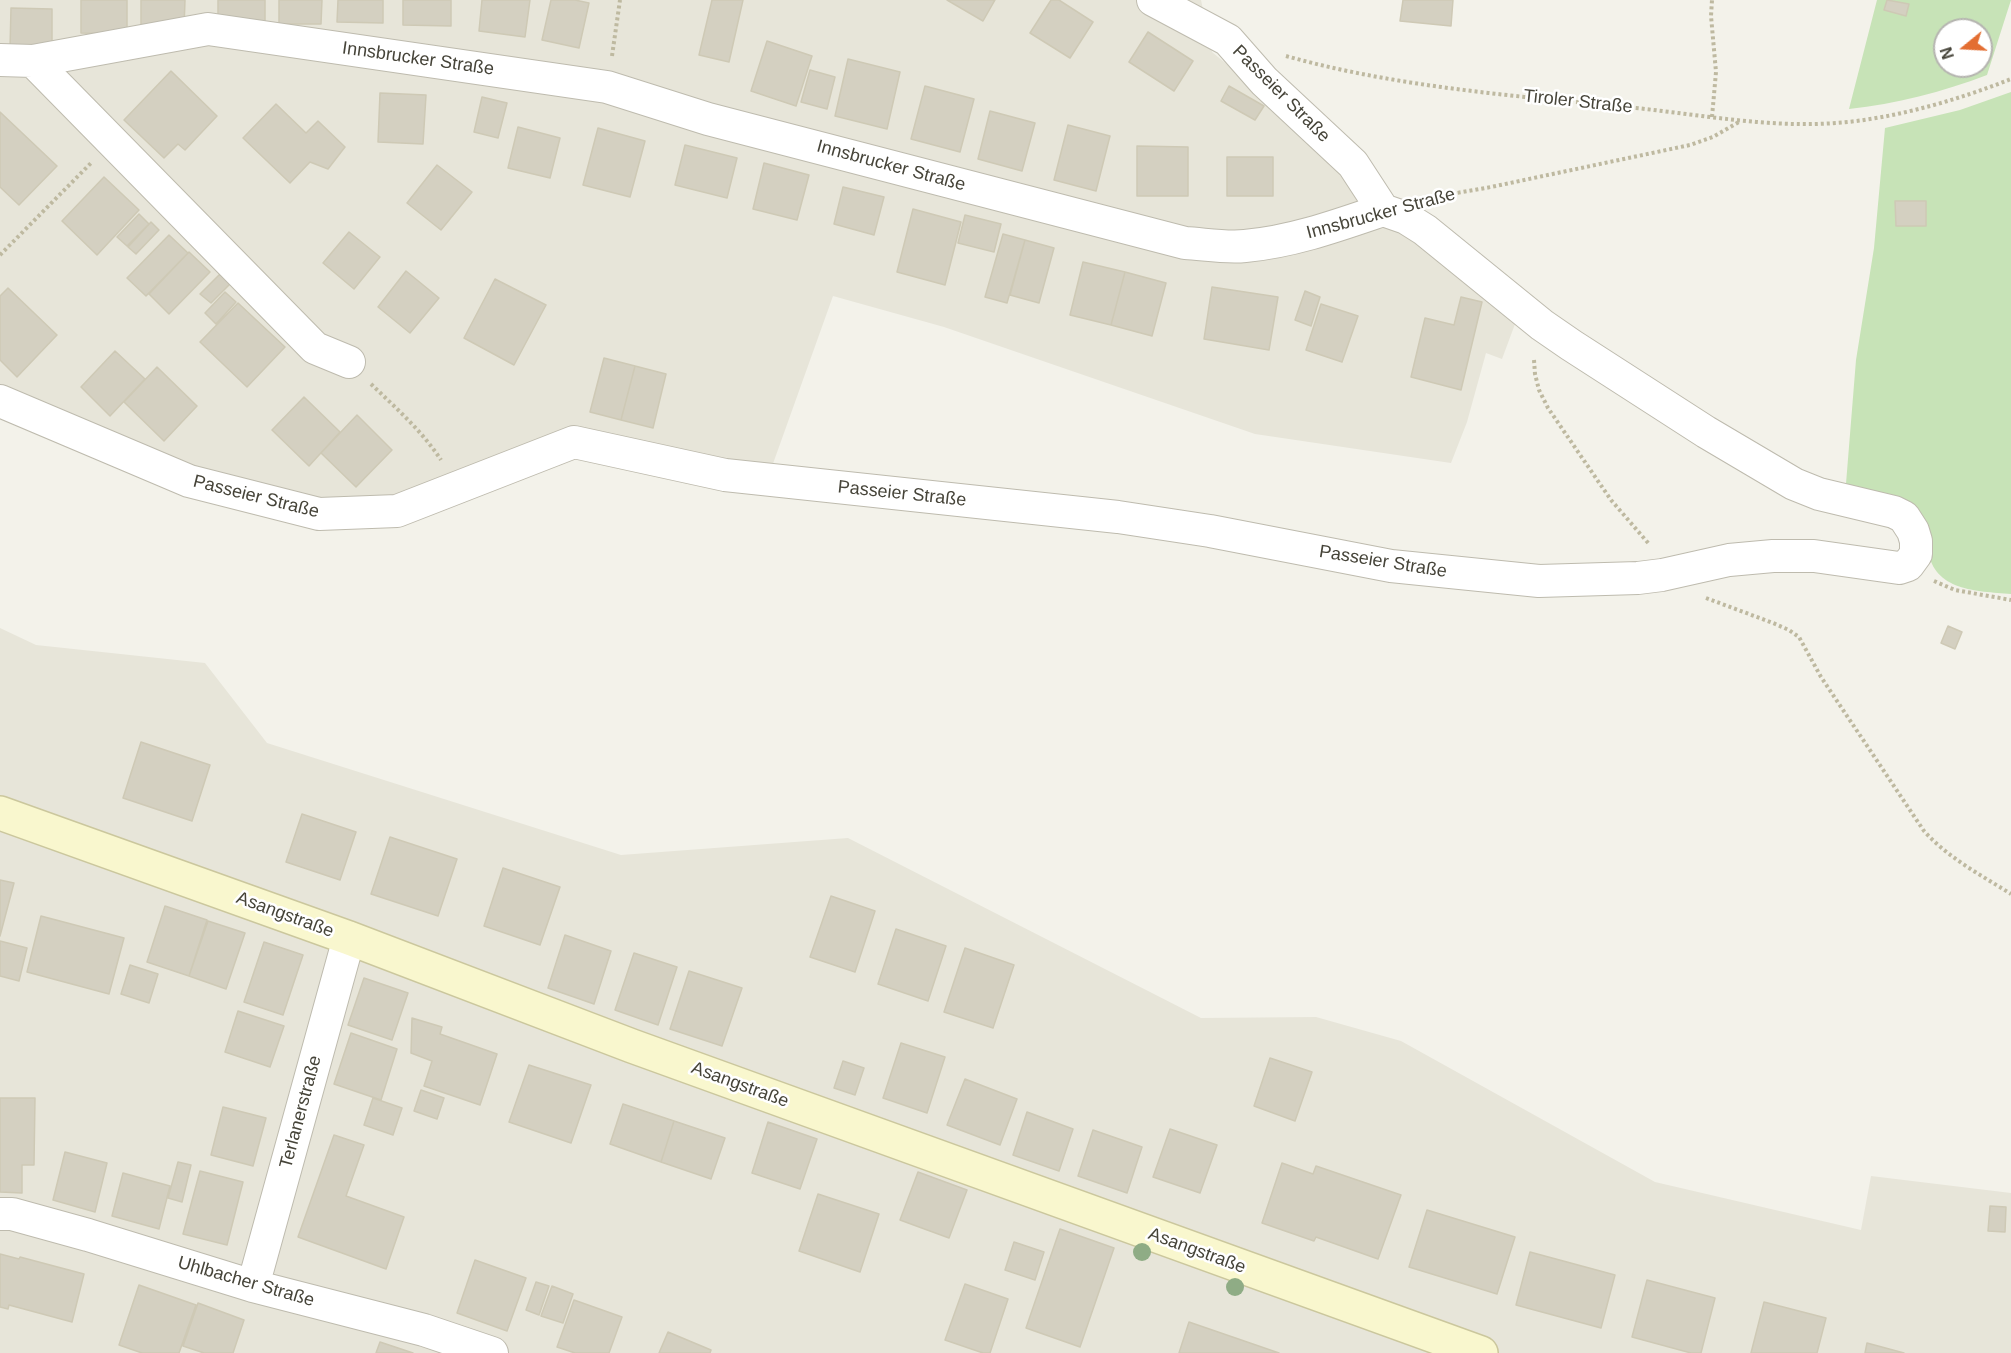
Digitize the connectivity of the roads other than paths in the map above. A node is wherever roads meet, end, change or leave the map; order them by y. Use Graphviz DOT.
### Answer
graph roads {
  1 [pos="1153,0"];
  2 [pos="0,60"];
  3 [pos="33,61"];
  4 [pos="1383,210"];
  5 [pos="349,363"];
  6 [pos="0,401"];
  7 [pos="0,813"];
  8 [pos="349,938"];
  9 [pos="0,1214"];
  10 [pos="253,1286"];
  11 [pos="492,1353"];
  12 [pos="1481,1353"];
  1 -- 4 [label="street, Passeier Straße"];
  2 -- 3 [label="street, Innsbrucker Straße"];
  3 -- 4 [label="street, Innsbrucker Straße"];
  3 -- 5 [label="street"];
  4 -- 6 [label="street, Passeier Straße"];
  7 -- 8 [label="street, Asangstraße"];
  8 -- 10 [label="street, Terlanerstraße"];
  8 -- 12 [label="street, Asangstraße"];
  9 -- 10 [label="street, Uhlbacher Straße"];
  10 -- 11 [label="street, Uhlbacher Straße"];
}
